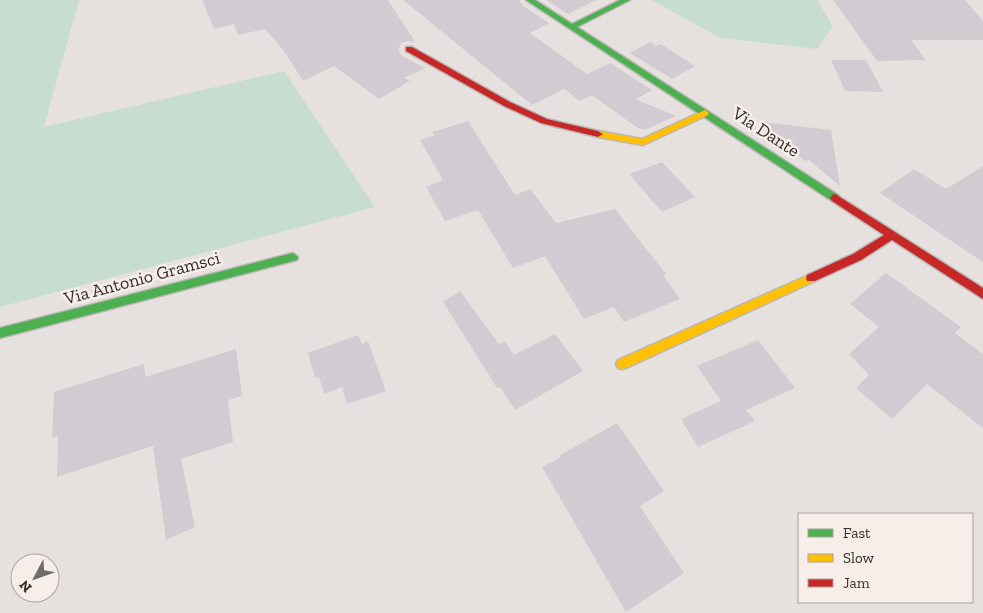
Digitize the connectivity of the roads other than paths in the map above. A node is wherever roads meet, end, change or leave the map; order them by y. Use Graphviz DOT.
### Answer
graph roads {
  1 [pos="530,0"];
  2 [pos="626,0"];
  3 [pos="572,27"];
  4 [pos="410,49"];
  5 [pos="705,113"];
  6 [pos="893,235"];
  7 [pos="293,257"];
  8 [pos="983,294"];
  9 [pos="0,333"];
  10 [pos="622,364"];
  1 -- 3 [label="street, Via Dante"];
  2 -- 3 [label="street"];
  3 -- 5 [label="street, Via Dante"];
  4 -- 5 [label="street"];
  5 -- 6 [label="street, Via Dante"];
  6 -- 8 [label="street, Via Dante"];
  6 -- 10 [label="street"];
  7 -- 9 [label="street, Via Antonio Gramsci"];
}
